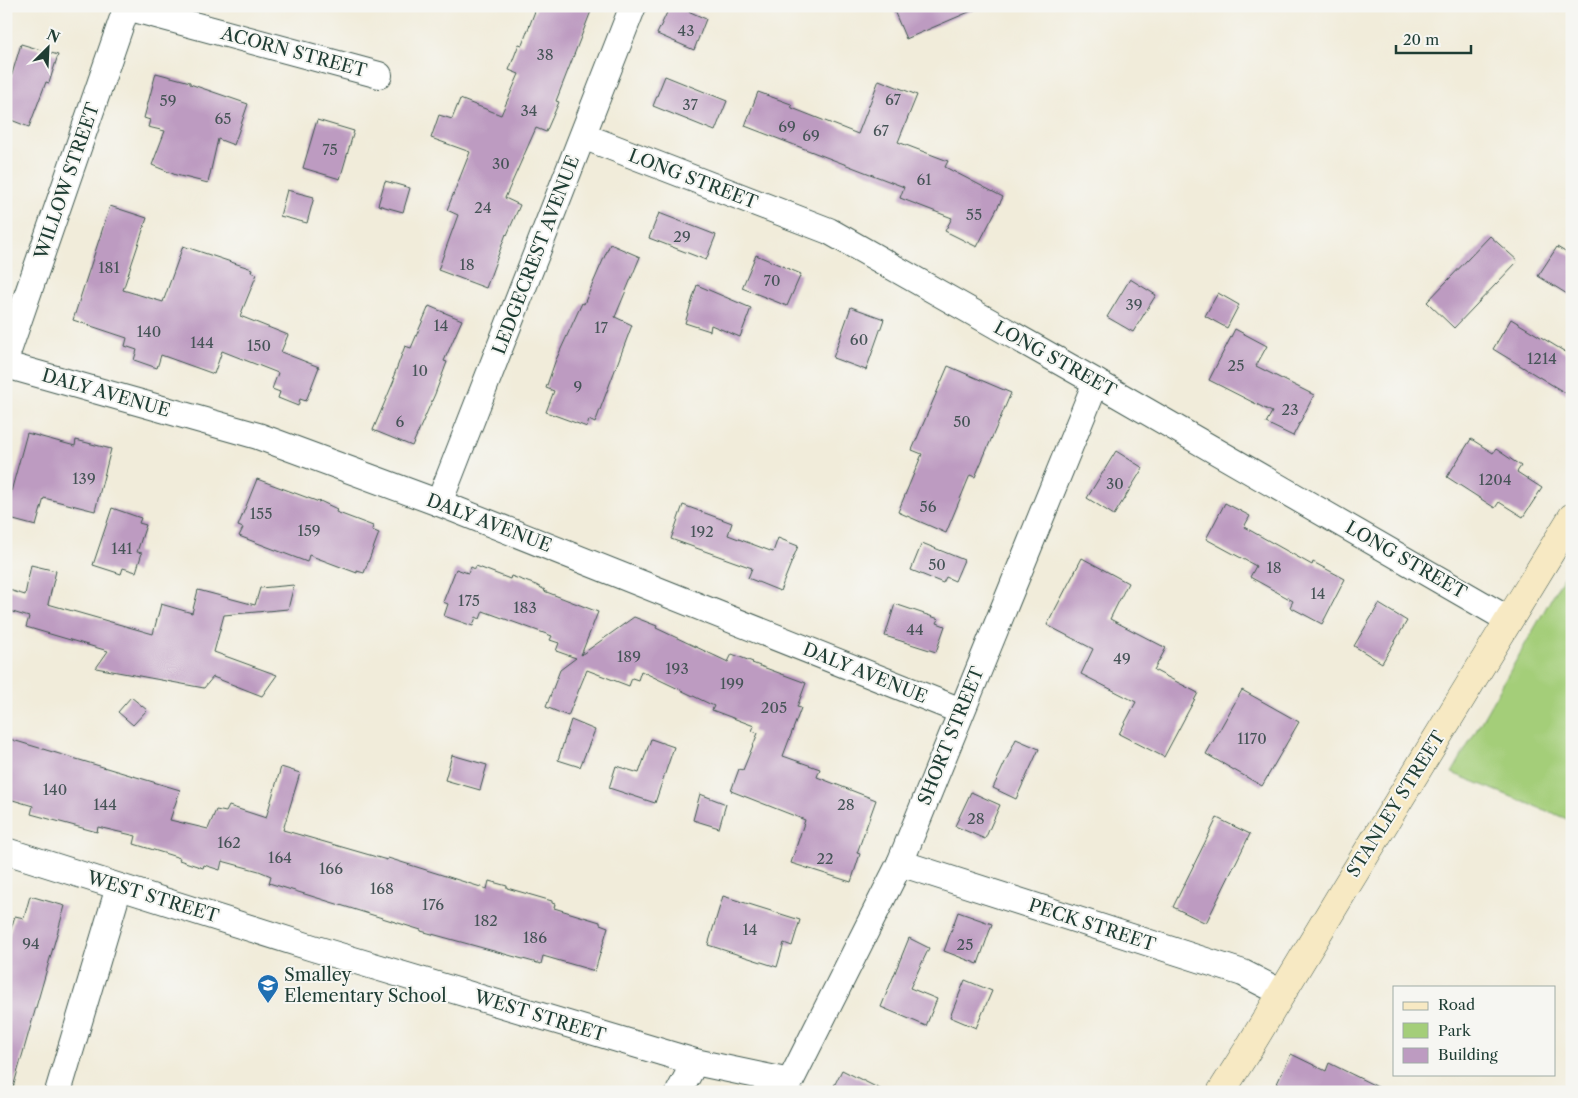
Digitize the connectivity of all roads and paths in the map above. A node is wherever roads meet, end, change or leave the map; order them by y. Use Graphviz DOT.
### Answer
graph roads {
  1 [pos="633,6"];
  2 [pos="125,7"];
  3 [pos="379,75"];
  4 [pos="582,136"];
  5 [pos="6,356"];
  6 [pos="6,365"];
  7 [pos="1096,382"];
  8 [pos="439,503"];
  9 [pos="1572,517"];
  10 [pos="1509,620"];
  11 [pos="961,711"];
  12 [pos="6,851"];
  13 [pos="900,863"];
  14 [pos="119,887"];
  15 [pos="1282,993"];
  16 [pos="695,1062"];
  17 [pos="790,1082"];
  18 [pos="58,1092"];
  19 [pos="679,1092"];
  20 [pos="1221,1092"];
  1 -- 4 [label="street, LEDGECREST AVENUE"];
  2 -- 3 [label="street, ACORN STREET"];
  2 -- 5 [label="street, WILLOW STREET"];
  4 -- 7 [label="street, LONG STREET"];
  4 -- 8 [label="street, LEDGECREST AVENUE"];
  6 -- 8 [label="street, DALY AVENUE"];
  7 -- 10 [label="street, LONG STREET"];
  7 -- 11 [label="street, SHORT STREET"];
  8 -- 11 [label="street, DALY AVENUE"];
  9 -- 10 [label="main road, STANLEY STREET"];
  10 -- 15 [label="main road, STANLEY STREET"];
  11 -- 13 [label="street, SHORT STREET"];
  12 -- 14 [label="street, WEST STREET"];
  13 -- 15 [label="street, PECK STREET"];
  13 -- 17 [label="street, SHORT STREET"];
  14 -- 16 [label="street, WEST STREET"];
  14 -- 18 [label="street"];
  15 -- 20 [label="main road, STANLEY STREET"];
  16 -- 17 [label="street, WEST STREET"];
  16 -- 19 [label="street"];
}
